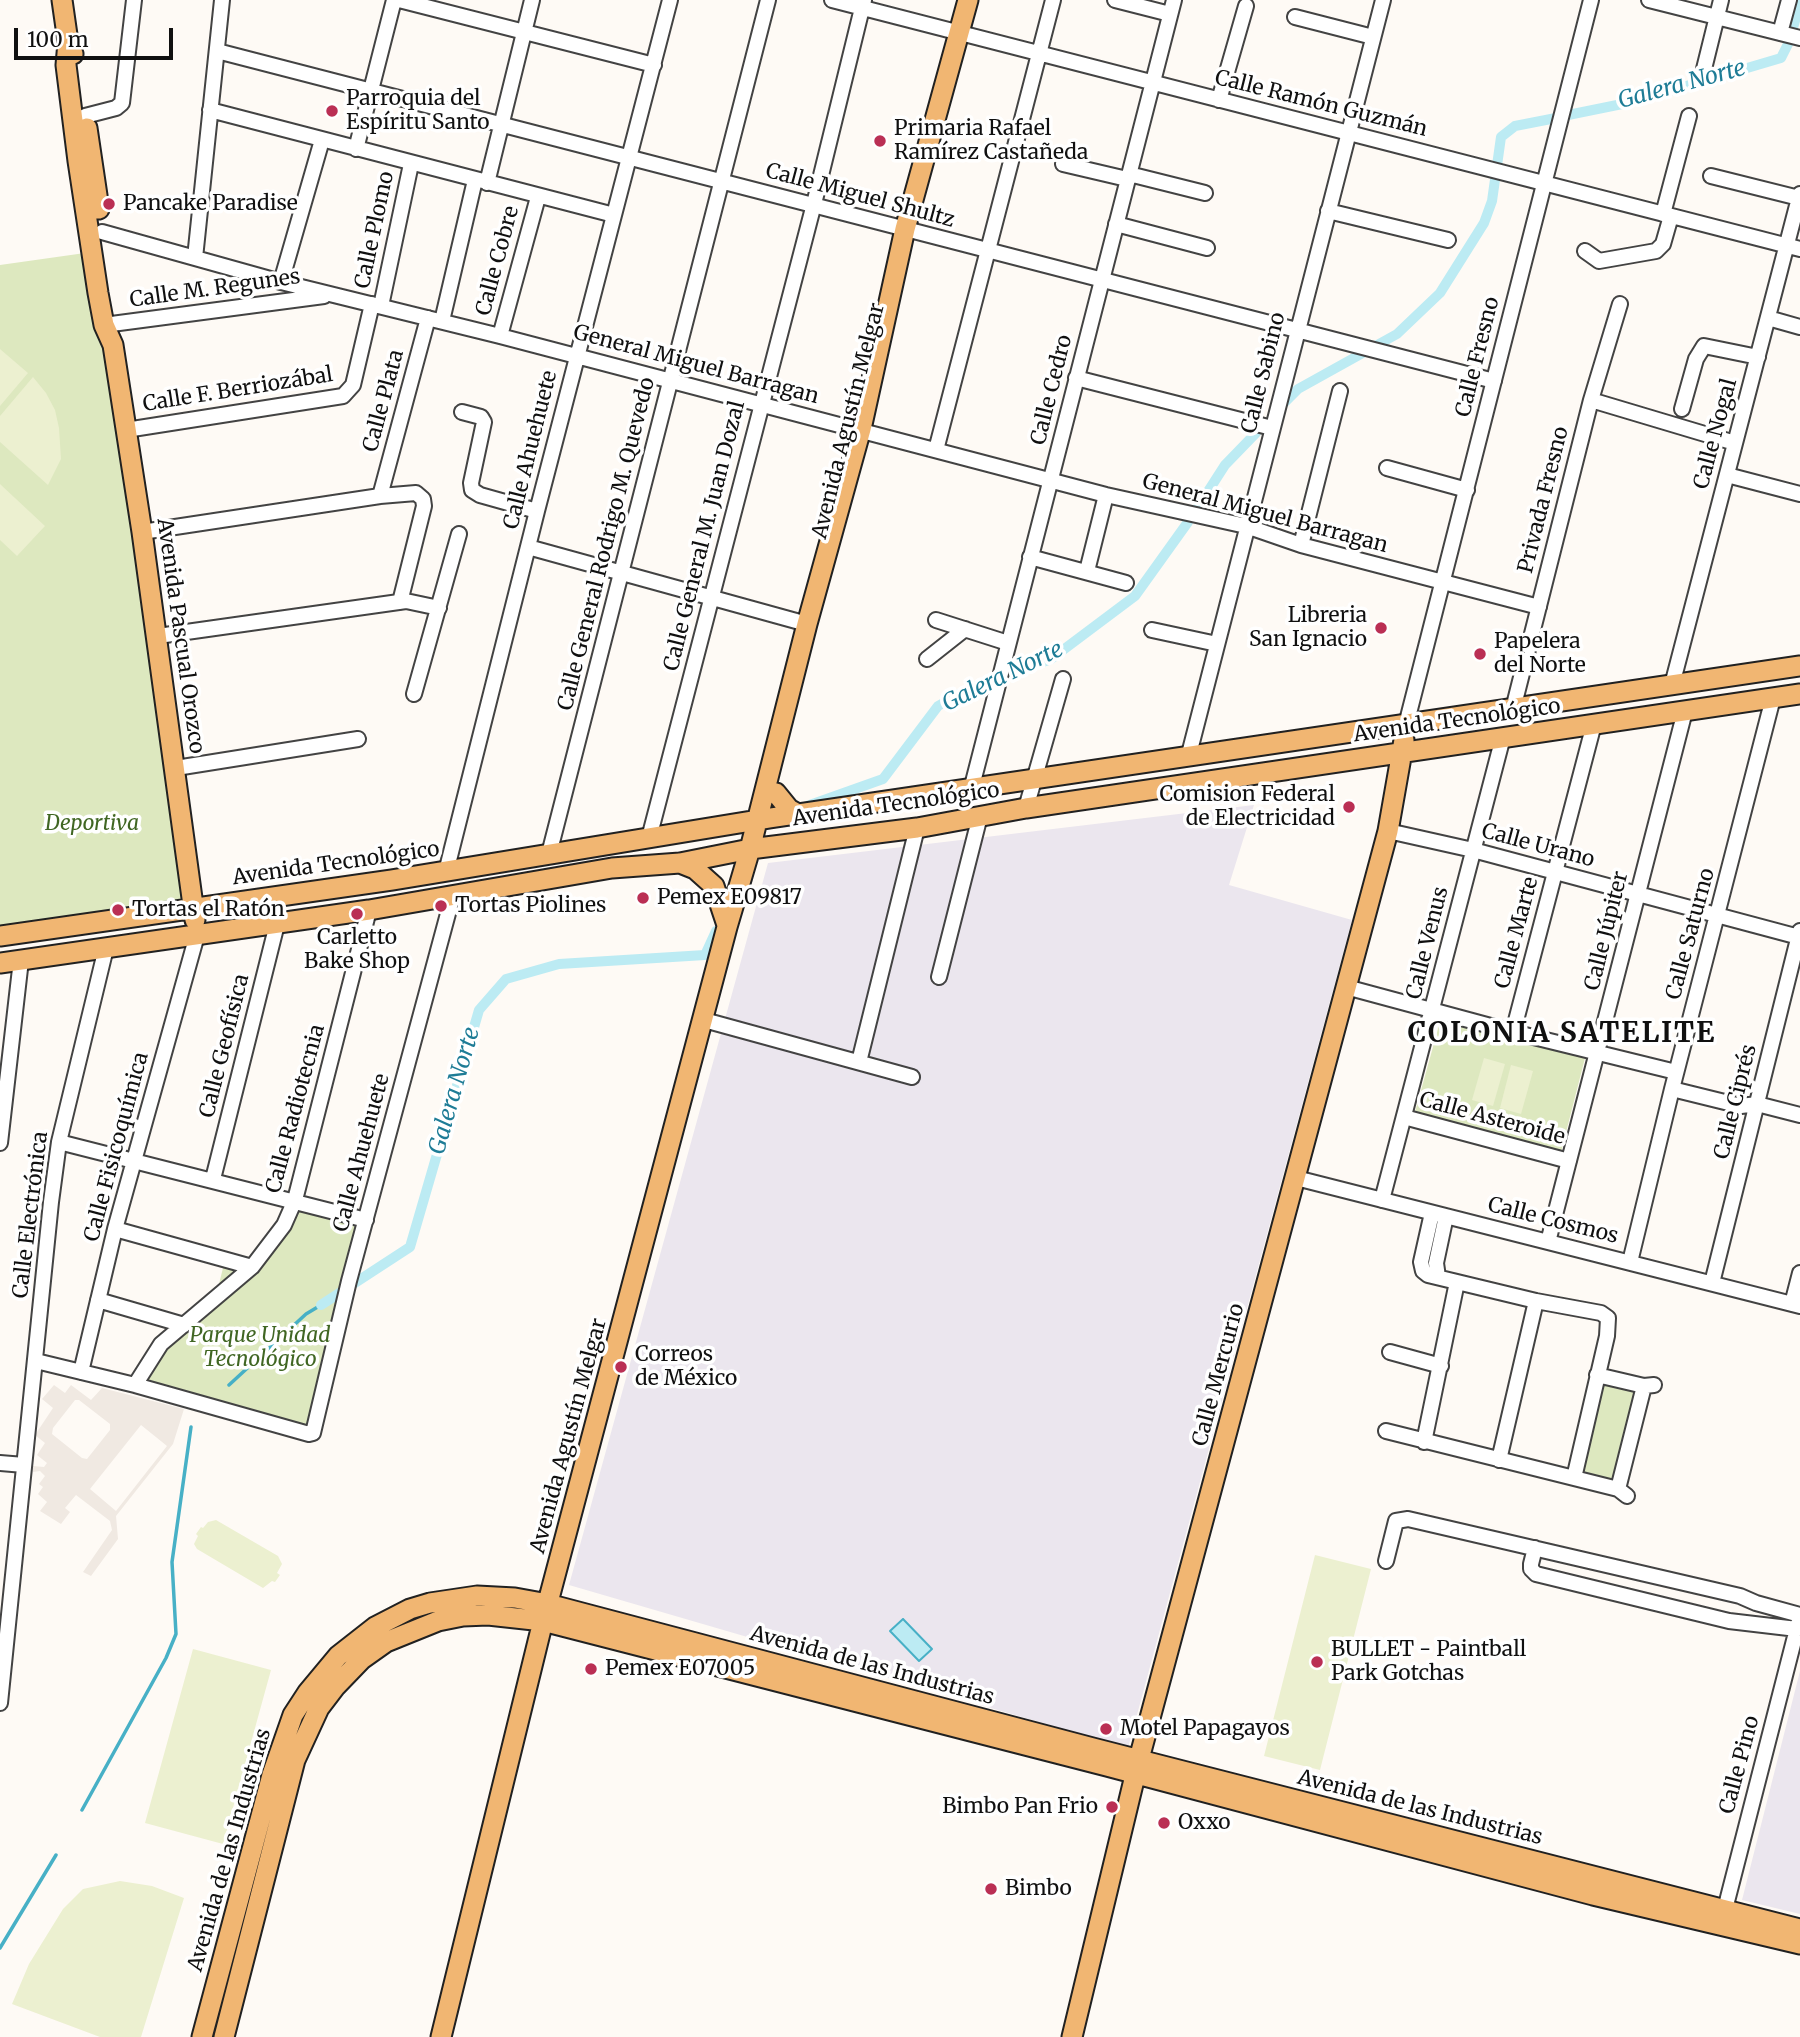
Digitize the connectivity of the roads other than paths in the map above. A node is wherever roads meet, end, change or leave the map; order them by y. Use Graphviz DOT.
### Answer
graph roads {
  1 [pos="62,0"];
  2 [pos="134,0"];
  3 [pos="222,0"];
  4 [pos="396,0"];
  5 [pos="532,0"];
  6 [pos="670,0"];
  7 [pos="768,0"];
  8 [pos="832,0"];
  9 [pos="968,0"];
  10 [pos="982,0"];
  11 [pos="1053,0"];
  12 [pos="1115,0"];
  13 [pos="1382,0"];
  14 [pos="1591,0"];
  15 [pos="1649,0"];
  16 [pos="1721,0"];
  17 [pos="1789,0"];
  18 [pos="863,4"];
  19 [pos="443,5"];
  20 [pos="1245,6"];
  21 [pos="1172,7"];
  22 [pos="1296,16"];
  23 [pos="1717,17"];
  24 [pos="524,32"];
  25 [pos="966,33"];
  26 [pos="1780,33"];
  27 [pos="1373,37"];
  28 [pos="1800,38"];
  29 [pos="68,42"];
  30 [pos="217,51"];
  31 [pos="1039,53"];
  32 [pos="653,65"];
  33 [pos="1703,73"];
  34 [pos="1152,83"];
  35 [pos="371,91"];
  36 [pos="1219,100"];
  37 [pos="210,110"];
  38 [pos="85,116"];
  39 [pos="1689,116"];
  40 [pos="501,124"];
  41 [pos="1348,133"];
  42 [pos="321,140"];
  43 [pos="356,149"];
  44 [pos="630,158"];
  45 [pos="1063,163"];
  46 [pos="411,164"];
  47 [pos="1711,176"];
  48 [pos="1128,177"];
  49 [pos="481,181"];
  50 [pos="721,181"];
  51 [pos="1545,183"];
  52 [pos="1205,193"];
  53 [pos="1800,196"];
  54 [pos="538,197"];
  55 [pos="814,204"];
  56 [pos="1328,211"];
  57 [pos="614,215"];
  58 [pos="1667,215"];
  59 [pos="1116,224"];
  60 [pos="911,231"];
  61 [pos="102,232"];
  62 [pos="1448,240"];
  63 [pos="1793,247"];
  64 [pos="1207,248"];
  65 [pos="988,251"];
  66 [pos="1584,251"];
  67 [pos="195,258"];
  68 [pos="1102,280"];
  69 [pos="282,282"];
  70 [pos="332,295"];
  71 [pos="1620,304"];
  72 [pos="376,305"];
  73 [pos="1768,318"];
  74 [pos="435,319"];
  75 [pos="110,324"];
  76 [pos="1800,327"];
  77 [pos="1297,330"];
  78 [pos="500,336"];
  79 [pos="577,356"];
  80 [pos="1758,357"];
  81 [pos="1076,378"];
  82 [pos="670,380"];
  83 [pos="1493,381"];
  84 [pos="1340,391"];
  85 [pos="1591,400"];
  86 [pos="760,404"];
  87 [pos="1682,409"];
  88 [pos="462,412"];
  89 [pos="1272,428"];
  90 [pos="126,430"];
  91 [pos="867,431"];
  92 [pos="1735,443"];
  93 [pos="936,450"];
  94 [pos="1387,468"];
  95 [pos="1727,475"];
  96 [pos="1050,480"];
  97 [pos="1467,489"];
  98 [pos="1800,494"];
  99 [pos="1106,495"];
  100 [pos="380,496"];
  101 [pos="537,510"];
  102 [pos="1246,526"];
  103 [pos="142,532"];
  104 [pos="459,534"];
  105 [pos="1301,545"];
  106 [pos="528,547"];
  107 [pos="1030,558"];
  108 [pos="1087,571"];
  109 [pos="621,573"];
  110 [pos="1442,582"];
  111 [pos="1126,583"];
  112 [pos="710,598"];
  113 [pos="400,602"];
  114 [pos="1539,607"];
  115 [pos="439,608"];
  116 [pos="936,620"];
  117 [pos="807,624"];
  118 [pos="965,629"];
  119 [pos="1152,630"];
  120 [pos="158,636"];
  121 [pos="1008,643"];
  122 [pos="1217,644"];
  123 [pos="927,659"];
  124 [pos="1800,666"];
  125 [pos="1063,679"];
  126 [pos="1672,685"];
  127 [pos="414,694"];
  128 [pos="1800,694"];
  129 [pos="1773,698"];
  130 [pos="1513,709"];
  131 [pos="1685,711"];
  132 [pos="1594,724"];
  133 [pos="1406,725"];
  134 [pos="1503,737"];
  135 [pos="358,739"];
  136 [pos="1403,752"];
  137 [pos="1188,758"];
  138 [pos="176,768"];
  139 [pos="1033,781"];
  140 [pos="971,790"];
  141 [pos="776,793"];
  142 [pos="1026,808"];
  143 [pos="798,814"];
  144 [pos="980,816"];
  145 [pos="764,819"];
  146 [pos="917,828"];
  147 [pos="1388,831"];
  148 [pos="649,838"];
  149 [pos="750,849"];
  150 [pos="1474,850"];
  151 [pos="549,854"];
  152 [pos="680,863"];
  153 [pos="446,872"];
  154 [pos="1555,872"];
  155 [pos="453,895"];
  156 [pos="1637,895"];
  157 [pos="194,908"];
  158 [pos="369,910"];
  159 [pos="1717,915"];
  160 [pos="277,924"];
  161 [pos="727,927"];
  162 [pos="1799,934"];
  163 [pos="197,935"];
  164 [pos="0,936"];
  165 [pos="106,948"];
  166 [pos="21,960"];
  167 [pos="0,962"];
  168 [pos="939,977"];
  169 [pos="1346,987"];
  170 [pos="1433,1010"];
  171 [pos="704,1020"];
  172 [pos="6,1031"];
  173 [pos="1513,1032"];
  174 [pos="1597,1051"];
  175 [pos="859,1062"];
  176 [pos="1676,1072"];
  177 [pos="912,1077"];
  178 [pos="1672,1090"];
  179 [pos="1757,1104"];
  180 [pos="1800,1115"];
  181 [pos="1404,1117"];
  182 [pos="59,1142"];
  183 [pos="0,1143"];
  184 [pos="135,1159"];
  185 [pos="1569,1161"];
  186 [pos="1296,1178"];
  187 [pos="213,1179"];
  188 [pos="295,1200"];
  189 [pos="1382,1200"];
  190 [pos="1439,1215"];
  191 [pos="366,1220"];
  192 [pos="116,1229"];
  193 [pos="1548,1242"];
  194 [pos="1630,1262"];
  195 [pos="252,1267"];
  196 [pos="1800,1273"];
  197 [pos="1457,1282"];
  198 [pos="1712,1283"];
  199 [pos="98,1300"];
  200 [pos="1536,1301"];
  201 [pos="1796,1305"];
  202 [pos="184,1325"];
  203 [pos="1390,1352"];
  204 [pos="36,1361"];
  205 [pos="1441,1366"];
  206 [pos="81,1372"];
  207 [pos="1597,1375"];
  208 [pos="135,1385"];
  209 [pos="1386,1431"];
  210 [pos="1424,1442"];
  211 [pos="1499,1460"];
  212 [pos="0,1463"];
  213 [pos="24,1465"];
  214 [pos="1574,1478"];
  215 [pos="1535,1548"];
  216 [pos="1386,1561"];
  217 [pos="1640,1572"];
  218 [pos="1635,1597"];
  219 [pos="1756,1603"];
  220 [pos="546,1612"];
  221 [pos="1799,1620"];
  222 [pos="1752,1622"];
  223 [pos="0,1702"];
  224 [pos="1138,1767"];
  225 [pos="1723,1917"];
  226 [pos="1800,1929"];
  227 [pos="1800,1944"];
  228 [pos="202,2037"];
  229 [pos="224,2037"];
  230 [pos="441,2037"];
  231 [pos="1072,2037"];
  1 -- 29 [label="main road, Avenida Pascual Orozco"];
  2 -- 38 [label="street"];
  3 -- 30 [label="street"];
  4 -- 19 [label="street"];
  4 -- 35 [label="street"];
  5 -- 24 [label="street, Calle Plata"];
  6 -- 32 [label="street, Calle Ahuehuete"];
  7 -- 50 [label="street, Calle General Rodrigo M. Quevedo"];
  8 -- 18 [label="street, Calle Ramón Guzmán"];
  9 -- 25 [label="main road, Avenida Agustín Melgar"];
  10 -- 25 [label="main road, Avenida Agustín Melgar"];
  11 -- 31 [label="street"];
  12 -- 21 [label="street"];
  13 -- 27 [label="street, Calle Sabino"];
  14 -- 51 [label="street, Calle Fresno"];
  15 -- 23 [label="street"];
  16 -- 23 [label="street"];
  17 -- 26 [label="street"];
  18 -- 25 [label="street, Calle Ramón Guzmán"];
  18 -- 55 [label="street, Calle General M. Juan Dozal"];
  19 -- 24 [label="street"];
  20 -- 36 [label="street"];
  21 -- 34 [label="street, Calle Cedro"];
  22 -- 27 [label="street"];
  23 -- 26 [label="street"];
  23 -- 33 [label="street"];
  24 -- 32 [label="street"];
  24 -- 40 [label="street, Calle Plata"];
  25 -- 31 [label="street, Calle Ramón Guzmán"];
  25 -- 60 [label="main road, Avenida Agustín Melgar"];
  26 -- 28 [label="street"];
  27 -- 41 [label="street, Calle Sabino"];
  29 -- 38 [label="main road, Avenida Pascual Orozco"];
  29 -- 75 [label="main road, Avenida Pascual Orozco"];
  30 -- 35 [label="street, Calle Miguel Shultz"];
  30 -- 37 [label="street"];
  31 -- 34 [label="street, Calle Ramón Guzmán"];
  31 -- 65 [label="street"];
  32 -- 44 [label="street, Calle Ahuehuete"];
  34 -- 36 [label="street, Calle Ramón Guzmán"];
  34 -- 48 [label="street, Calle Cedro"];
  35 -- 40 [label="street, Calle Miguel Shultz"];
  35 -- 43 [label="street"];
  36 -- 41 [label="street, Calle Ramón Guzmán"];
  37 -- 42 [label="street"];
  37 -- 67 [label="street"];
  38 -- 61 [label="main road, Avenida Pascual Orozco"];
  39 -- 58 [label="street"];
  40 -- 44 [label="street, Calle Miguel Shultz"];
  40 -- 49 [label="street, Calle Plata"];
  41 -- 51 [label="street, Calle Ramón Guzmán"];
  41 -- 56 [label="street, Calle Sabino"];
  42 -- 43 [label="street"];
  42 -- 69 [label="street"];
  43 -- 46 [label="street"];
  44 -- 50 [label="street, Calle Miguel Shultz"];
  44 -- 57 [label="street, Calle Ahuehuete"];
  45 -- 48 [label="street"];
  46 -- 49 [label="street"];
  46 -- 72 [label="street, Calle Plomo"];
  47 -- 53 [label="street"];
  48 -- 52 [label="street"];
  48 -- 59 [label="street, Calle Cedro"];
  49 -- 54 [label="street"];
  49 -- 74 [label="street, Calle Plata"];
  50 -- 55 [label="street, Calle Miguel Shultz"];
  50 -- 82 [label="street, Calle General Rodrigo M. Quevedo"];
  51 -- 58 [label="street, Calle Ramón Guzmán"];
  51 -- 83 [label="street, Calle Fresno"];
  53 -- 63 [label="street, Calle Nogal"];
  54 -- 57 [label="street"];
  54 -- 78 [label="street, Calle Cobre"];
  55 -- 60 [label="street, Calle Miguel Shultz"];
  55 -- 86 [label="street, Calle General M. Juan Dozal"];
  56 -- 62 [label="street"];
  56 -- 77 [label="street, Calle Sabino"];
  57 -- 79 [label="street, Calle Ahuehuete"];
  58 -- 63 [label="street, Calle Ramón Guzmán"];
  58 -- 66 [label="street"];
  59 -- 64 [label="street"];
  59 -- 68 [label="street, Calle Cedro"];
  60 -- 65 [label="street, Calle Miguel Shultz"];
  60 -- 91 [label="main road, Avenida Agustín Melgar"];
  61 -- 67 [label="street, General Miguel Barragan"];
  61 -- 75 [label="main road, Avenida Pascual Orozco"];
  63 -- 73 [label="street, Calle Nogal"];
  65 -- 68 [label="street, Calle Miguel Shultz"];
  65 -- 93 [label="street"];
  67 -- 69 [label="street, General Miguel Barragan"];
  68 -- 77 [label="street, Calle Miguel Shultz"];
  68 -- 81 [label="street, Calle Cedro"];
  69 -- 70 [label="street, General Miguel Barragan"];
  70 -- 72 [label="street, General Miguel Barragan"];
  70 -- 75 [label="street, Calle M. Regunes"];
  71 -- 85 [label="street, Privada Fresno"];
  72 -- 74 [label="street, General Miguel Barragan"];
  72 -- 90 [label="street, Calle F. Berriozábal"];
  73 -- 76 [label="street"];
  73 -- 80 [label="street, Calle Nogal"];
  74 -- 78 [label="street, General Miguel Barragan"];
  74 -- 100 [label="street, Calle Plata"];
  75 -- 90 [label="main road, Avenida Pascual Orozco"];
  77 -- 83 [label="street, Calle Miguel Shultz"];
  77 -- 89 [label="street, Calle Sabino"];
  78 -- 79 [label="street, General Miguel Barragan"];
  79 -- 82 [label="street, General Miguel Barragan"];
  79 -- 101 [label="street, Calle Ahuehuete"];
  80 -- 87 [label="street"];
  80 -- 92 [label="street, Calle Nogal"];
  81 -- 89 [label="street"];
  81 -- 96 [label="street, Calle Cedro"];
  82 -- 86 [label="street, General Miguel Barragan"];
  82 -- 109 [label="street, Calle General Rodrigo M. Quevedo"];
  83 -- 97 [label="street, Calle Fresno"];
  84 -- 105 [label="street"];
  85 -- 92 [label="street"];
  85 -- 114 [label="street, Privada Fresno"];
  86 -- 91 [label="street, General Miguel Barragan"];
  86 -- 112 [label="street, Calle General M. Juan Dozal"];
  88 -- 101 [label="street"];
  89 -- 102 [label="street, Calle Sabino"];
  90 -- 103 [label="main road, Avenida Pascual Orozco"];
  91 -- 93 [label="street, General Miguel Barragan"];
  91 -- 117 [label="main road, Avenida Agustín Melgar"];
  91 -- 141 [label="main road, Avenida Agustín Melgar"];
  92 -- 95 [label="street, Calle Nogal"];
  93 -- 96 [label="street, General Miguel Barragan"];
  94 -- 97 [label="street"];
  95 -- 98 [label="street"];
  95 -- 126 [label="street, Calle Nogal"];
  96 -- 99 [label="street, General Miguel Barragan"];
  96 -- 107 [label="street, Calle Cedro"];
  97 -- 110 [label="street, Calle Fresno"];
  99 -- 102 [label="street, General Miguel Barragan"];
  99 -- 108 [label="street"];
  100 -- 103 [label="street"];
  100 -- 113 [label="street"];
  101 -- 106 [label="street, Calle Ahuehuete"];
  102 -- 105 [label="street, General Miguel Barragan"];
  102 -- 122 [label="street, Calle Sabino"];
  103 -- 120 [label="main road, Avenida Pascual Orozco"];
  104 -- 115 [label="street"];
  105 -- 110 [label="street, General Miguel Barragan"];
  106 -- 109 [label="street"];
  106 -- 153 [label="street, Calle Ahuehuete"];
  107 -- 108 [label="street"];
  107 -- 121 [label="street, Calle Cedro"];
  108 -- 111 [label="street"];
  109 -- 112 [label="street"];
  109 -- 151 [label="street, Calle General Rodrigo M. Quevedo"];
  110 -- 114 [label="street, General Miguel Barragan"];
  110 -- 133 [label="street, Calle Fresno"];
  112 -- 117 [label="street"];
  112 -- 148 [label="street, Calle General M. Juan Dozal"];
  113 -- 115 [label="street"];
  113 -- 120 [label="street"];
  114 -- 130 [label="street, Privada Fresno"];
  115 -- 127 [label="street"];
  116 -- 118 [label="street"];
  117 -- 145 [label="main road, Avenida Agustín Melgar"];
  118 -- 121 [label="street"];
  118 -- 123 [label="street"];
  119 -- 122 [label="street"];
  120 -- 138 [label="main road, Avenida Pascual Orozco"];
  121 -- 140 [label="street, Calle Cedro"];
  122 -- 137 [label="street, Calle Sabino"];
  124 -- 126 [label="main road, Avenida Tecnológico"];
  125 -- 139 [label="street"];
  126 -- 130 [label="main road, Avenida Tecnológico"];
  128 -- 129 [label="main road, Avenida Tecnológico"];
  129 -- 131 [label="main road, Avenida Tecnológico"];
  129 -- 159 [label="street, Calle Saturno"];
  130 -- 133 [label="main road, Avenida Tecnológico"];
  131 -- 132 [label="main road, Avenida Tecnológico"];
  131 -- 156 [label="street, Calle Júpiter"];
  132 -- 134 [label="main road, Avenida Tecnológico"];
  132 -- 154 [label="street, Calle Marte"];
  133 -- 136 [label="main road, Calle Mercurio"];
  133 -- 137 [label="main road, Avenida Tecnológico"];
  134 -- 136 [label="main road, Avenida Tecnológico"];
  134 -- 150 [label="street, Calle Venus"];
  135 -- 138 [label="street"];
  136 -- 142 [label="main road, Avenida Tecnológico"];
  136 -- 147 [label="main road, Calle Mercurio"];
  137 -- 139 [label="main road, Avenida Tecnológico"];
  138 -- 157 [label="main road, Avenida Pascual Orozco"];
  139 -- 140 [label="main road, Avenida Tecnológico"];
  139 -- 142 [label="street"];
  140 -- 143 [label="main road, Avenida Tecnológico"];
  141 -- 143 [label="main road"];
  141 -- 145 [label="main road, Avenida Agustín Melgar"];
  142 -- 144 [label="main road, Avenida Tecnológico"];
  143 -- 145 [label="main road, Avenida Tecnológico"];
  144 -- 146 [label="main road, Avenida Tecnológico"];
  144 -- 168 [label="street"];
  145 -- 148 [label="main road, Avenida Tecnológico"];
  145 -- 149 [label="main road, Avenida Agustín Melgar"];
  146 -- 149 [label="main road, Avenida Tecnológico"];
  146 -- 175 [label="street"];
  147 -- 150 [label="street, Calle Urano"];
  147 -- 169 [label="main road, Calle Mercurio"];
  148 -- 151 [label="main road, Avenida Tecnológico"];
  149 -- 152 [label="main road, Avenida Tecnológico"];
  149 -- 161 [label="main road, Avenida Agustín Melgar"];
  150 -- 154 [label="street, Calle Urano"];
  150 -- 170 [label="street, Calle Venus"];
  151 -- 153 [label="main road, Avenida Tecnológico"];
  152 -- 155 [label="main road, Avenida Tecnológico"];
  152 -- 161 [label="main road"];
  153 -- 157 [label="main road, Avenida Tecnológico"];
  154 -- 156 [label="street, Calle Urano"];
  154 -- 173 [label="street, Calle Marte"];
  155 -- 158 [label="main road, Avenida Tecnológico"];
  155 -- 191 [label="street, Calle Ahuehuete"];
  156 -- 159 [label="street, Calle Urano"];
  156 -- 174 [label="street, Calle Júpiter"];
  157 -- 163 [label="main road, Avenida Pascual Orozco"];
  157 -- 164 [label="main road, Avenida Tecnológico"];
  158 -- 160 [label="main road, Avenida Tecnológico"];
  158 -- 188 [label="street, Calle Radiotecnia"];
  159 -- 162 [label="street, Calle Urano"];
  159 -- 176 [label="street, Calle Saturno"];
  160 -- 163 [label="main road, Avenida Tecnológico"];
  160 -- 187 [label="street, Calle Geofísica"];
  161 -- 171 [label="main road, Avenida Agustín Melgar"];
  162 -- 179 [label="street, Calle Ciprés"];
  163 -- 165 [label="main road, Avenida Tecnológico"];
  163 -- 184 [label="street, Calle Fisicoquímica"];
  165 -- 166 [label="main road, Avenida Tecnológico"];
  165 -- 182 [label="street, Calle Electrónica"];
  166 -- 167 [label="main road, Avenida Tecnológico"];
  166 -- 172 [label="street"];
  169 -- 170 [label="street"];
  169 -- 186 [label="main road, Calle Mercurio"];
  170 -- 173 [label="street"];
  170 -- 181 [label="street, Calle Venus"];
  171 -- 175 [label="street"];
  171 -- 220 [label="main road, Avenida Agustín Melgar"];
  172 -- 183 [label="street"];
  173 -- 174 [label="street"];
  174 -- 176 [label="street"];
  174 -- 185 [label="street, Calle Júpiter"];
  175 -- 177 [label="street"];
  176 -- 178 [label="street, Calle Saturno"];
  178 -- 179 [label="street"];
  178 -- 194 [label="street, Calle Saturno"];
  179 -- 180 [label="street"];
  179 -- 198 [label="street, Calle Ciprés"];
  181 -- 185 [label="street, Calle Asteroide"];
  181 -- 189 [label="street, Calle Venus"];
  182 -- 184 [label="street"];
  182 -- 204 [label="street, Calle Electrónica"];
  184 -- 187 [label="street"];
  184 -- 192 [label="street, Calle Fisicoquímica"];
  185 -- 193 [label="street, Calle Júpiter"];
  186 -- 189 [label="street, Calle Cosmos"];
  186 -- 224 [label="main road, Calle Mercurio"];
  187 -- 188 [label="street"];
  188 -- 191 [label="street"];
  188 -- 195 [label="street, Calle Radiotecnia"];
  189 -- 190 [label="street, Calle Cosmos"];
  190 -- 193 [label="street, Calle Cosmos"];
  190 -- 197 [label="street"];
  191 -- 208 [label="street, Calle Ahuehuete"];
  192 -- 195 [label="street"];
  192 -- 199 [label="street, Calle Fisicoquímica"];
  193 -- 194 [label="street, Calle Cosmos"];
  194 -- 198 [label="street, Calle Cosmos"];
  195 -- 202 [label="street, Calle Radiotecnia"];
  196 -- 201 [label="street"];
  197 -- 200 [label="street"];
  197 -- 205 [label="street"];
  198 -- 201 [label="street, Calle Cosmos"];
  199 -- 202 [label="street"];
  199 -- 206 [label="street, Calle Fisicoquímica"];
  200 -- 207 [label="street"];
  200 -- 211 [label="street"];
  202 -- 208 [label="street, Calle Radiotecnia"];
  203 -- 205 [label="street"];
  204 -- 206 [label="street"];
  204 -- 213 [label="street, Calle Electrónica"];
  205 -- 210 [label="street"];
  206 -- 208 [label="street"];
  207 -- 214 [label="street"];
  207 -- 214 [label="street"];
  209 -- 210 [label="street"];
  210 -- 211 [label="street"];
  211 -- 214 [label="street"];
  212 -- 213 [label="street"];
  213 -- 223 [label="street, Calle Electrónica"];
  215 -- 216 [label="street"];
  215 -- 217 [label="street"];
  215 -- 218 [label="street"];
  217 -- 218 [label="street"];
  217 -- 219 [label="street"];
  218 -- 222 [label="street"];
  219 -- 221 [label="street"];
  219 -- 222 [label="street"];
  220 -- 224 [label="main road, Avenida de las Industrias"];
  220 -- 228 [label="main road, Avenida de las Industrias"];
  220 -- 229 [label="main road, Avenida de las Industrias"];
  220 -- 230 [label="main road, Avenida Agustín Melgar"];
  221 -- 222 [label="street"];
  221 -- 225 [label="street, Calle Pino"];
  224 -- 225 [label="main road, Avenida de las Industrias"];
  224 -- 231 [label="main road, Calle Mercurio"];
  225 -- 226 [label="main road, Avenida de las Industrias"];
  225 -- 227 [label="main road, Avenida de las Industrias"];
}
